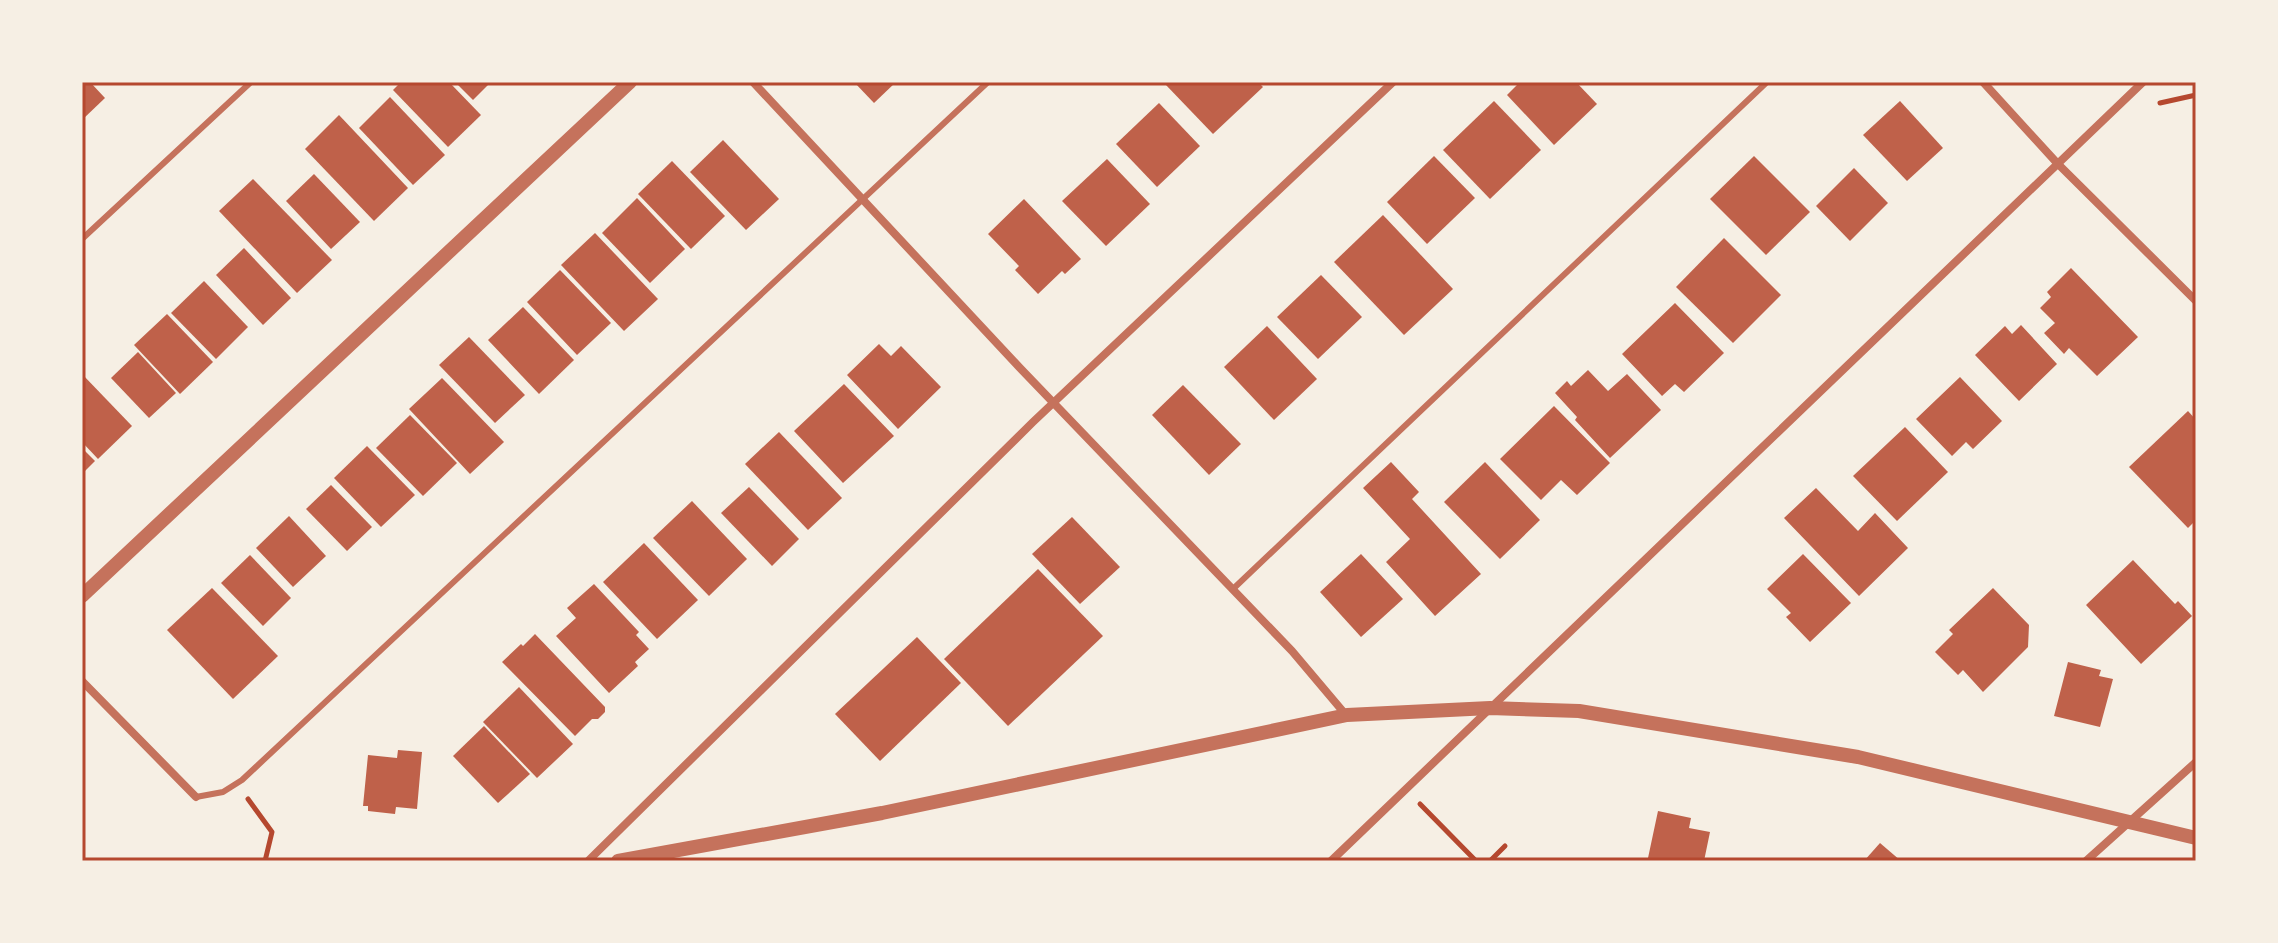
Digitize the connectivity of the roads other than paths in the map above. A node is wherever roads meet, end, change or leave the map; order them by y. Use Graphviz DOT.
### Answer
graph roads {
  1 [pos="251,82"];
  2 [pos="630,82"];
  3 [pos="753,82"];
  4 [pos="988,82"];
  5 [pos="1393,82"];
  6 [pos="1767,82"];
  7 [pos="1983,82"];
  8 [pos="2143,82"];
  9 [pos="2057,163"];
  10 [pos="863,198"];
  11 [pos="82,239"];
  12 [pos="2196,301"];
  13 [pos="1054,402"];
  14 [pos="1233,589"];
  15 [pos="82,596"];
  16 [pos="82,681"];
  17 [pos="1490,708"];
  18 [pos="1347,715"];
  19 [pos="2196,762"];
  20 [pos="196,797"];
  21 [pos="2129,822"];
  22 [pos="2196,838"];
  23 [pos="588,861"];
  24 [pos="618,861"];
  25 [pos="1331,861"];
  26 [pos="2086,861"];
  1 -- 11 [label="lane"];
  2 -- 15 [label="street"];
  3 -- 10 [label="street"];
  4 -- 10 [label="lane"];
  5 -- 13 [label="street"];
  6 -- 14 [label="lane"];
  7 -- 9 [label="street"];
  8 -- 9 [label="street"];
  9 -- 12 [label="street"];
  9 -- 17 [label="street"];
  10 -- 13 [label="street"];
  10 -- 20 [label="lane"];
  13 -- 14 [label="street"];
  13 -- 23 [label="street"];
  14 -- 18 [label="street"];
  16 -- 20 [label="street"];
  17 -- 18 [label="street"];
  17 -- 21 [label="street"];
  17 -- 25 [label="street"];
  18 -- 24 [label="street"];
  19 -- 21 [label="street"];
  21 -- 22 [label="street"];
  21 -- 26 [label="street"];
}
